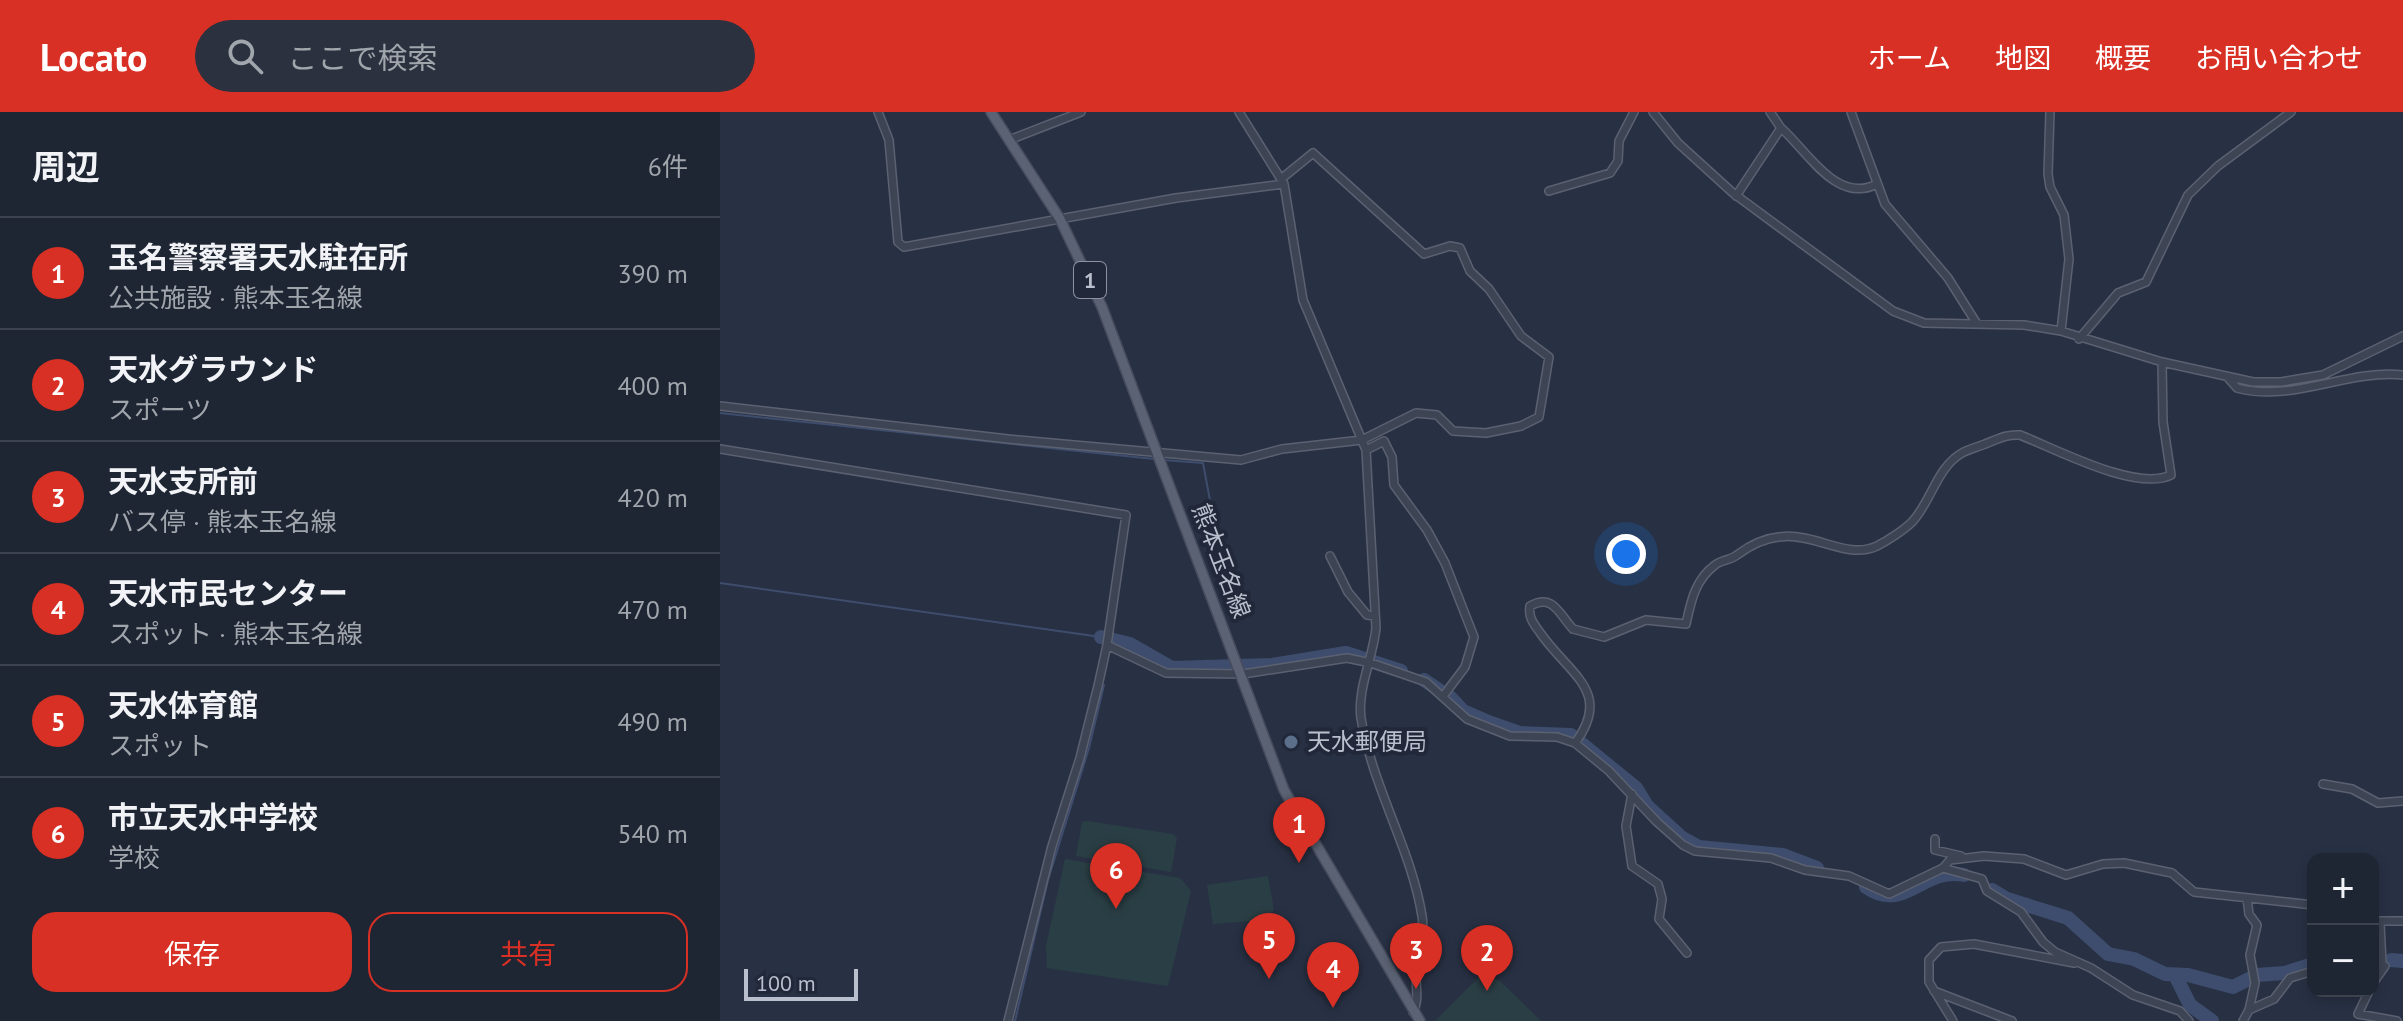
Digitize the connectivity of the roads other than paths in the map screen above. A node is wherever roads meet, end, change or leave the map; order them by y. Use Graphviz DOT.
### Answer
graph roads {
  1 [pos="878,112"];
  2 [pos="991,112"];
  3 [pos="1081,112"];
  4 [pos="1239,112"];
  5 [pos="1634,112"];
  6 [pos="1653,112"];
  7 [pos="1770,112"];
  8 [pos="1851,112"];
  9 [pos="2050,112"];
  10 [pos="2291,112"];
  11 [pos="1781,128"];
  12 [pos="1009,140"];
  13 [pos="1283,182"];
  14 [pos="1877,184"];
  15 [pos="1549,191"];
  16 [pos="1736,196"];
  17 [pos="1060,219"];
  18 [pos="1977,324"];
  19 [pos="2061,331"];
  20 [pos="2403,336"];
  21 [pos="2079,339"];
  22 [pos="2162,362"];
  23 [pos="2403,375"];
  24 [pos="2229,379"];
  25 [pos="720,406"];
  26 [pos="1362,440"];
  27 [pos="720,449"];
  28 [pos="1366,450"];
  29 [pos="1160,458"];
  30 [pos="1330,556"];
  31 [pos="1375,616"];
  32 [pos="1108,640"];
  33 [pos="1372,660"];
  34 [pos="1242,671"];
  35 [pos="1445,694"];
  36 [pos="1575,742"];
  37 [pos="2323,784"];
  38 [pos="1632,794"];
  39 [pos="2403,801"];
  40 [pos="1935,839"];
  41 [pos="1967,858"];
  42 [pos="1943,868"];
  43 [pos="2247,898"];
  44 [pos="2307,904"];
  45 [pos="2403,921"];
  46 [pos="2379,923"];
  47 [pos="2377,925"];
  48 [pos="1687,953"];
  49 [pos="2382,963"];
  50 [pos="2379,965"];
  51 [pos="2091,968"];
  52 [pos="2307,973"];
  53 [pos="2379,975"];
  54 [pos="1934,991"];
  55 [pos="2366,997"];
  56 [pos="2249,1010"];
  57 [pos="1416,1016"];
  58 [pos="1008,1021"];
  59 [pos="1953,1021"];
  60 [pos="2012,1021"];
  61 [pos="2189,1021"];
  62 [pos="2243,1021"];
  63 [pos="2397,1021"];
  1 -- 17 [label="street"];
  2 -- 12 [label="main road, 熊本玉名線 / 1"];
  3 -- 12 [label="street"];
  4 -- 13 [label="street"];
  5 -- 15 [label="street"];
  6 -- 16 [label="street"];
  7 -- 11 [label="street"];
  8 -- 14 [label="street"];
  9 -- 19 [label="street"];
  10 -- 21 [label="street"];
  11 -- 14 [label="street"];
  11 -- 16 [label="street"];
  12 -- 17 [label="main road, 熊本玉名線 / 1"];
  13 -- 17 [label="street"];
  13 -- 26 [label="street"];
  13 -- 26 [label="street"];
  14 -- 18 [label="street"];
  16 -- 18 [label="street"];
  17 -- 29 [label="main road, 熊本玉名線 / 1"];
  18 -- 19 [label="street"];
  19 -- 21 [label="street"];
  20 -- 24 [label="street"];
  21 -- 22 [label="street"];
  22 -- 24 [label="street"];
  22 -- 36 [label="street"];
  23 -- 24 [label="street"];
  25 -- 29 [label="street"];
  26 -- 28 [label="street"];
  26 -- 29 [label="street"];
  27 -- 32 [label="street"];
  28 -- 31 [label="street"];
  28 -- 35 [label="street"];
  29 -- 34 [label="main road, 熊本玉名線 / 1"];
  30 -- 31 [label="street"];
  31 -- 33 [label="street"];
  32 -- 34 [label="street"];
  32 -- 58 [label="street"];
  33 -- 34 [label="street"];
  33 -- 35 [label="street"];
  33 -- 57 [label="street"];
  34 -- 57 [label="main road, 熊本玉名線 / 1"];
  35 -- 36 [label="street"];
  36 -- 38 [label="street"];
  37 -- 39 [label="street"];
  38 -- 42 [label="street"];
  38 -- 48 [label="street"];
  40 -- 41 [label="street"];
  41 -- 42 [label="street"];
  41 -- 43 [label="street"];
  42 -- 51 [label="street"];
  43 -- 44 [label="street"];
  43 -- 56 [label="street"];
  45 -- 46 [label="street"];
  47 -- 49 [label="street"];
  49 -- 50 [label="street"];
  49 -- 53 [label="street"];
  51 -- 54 [label="street"];
  51 -- 61 [label="street"];
  52 -- 56 [label="street"];
  54 -- 59 [label="street"];
  54 -- 60 [label="street"];
  55 -- 63 [label="street"];
  56 -- 62 [label="street"];
}
